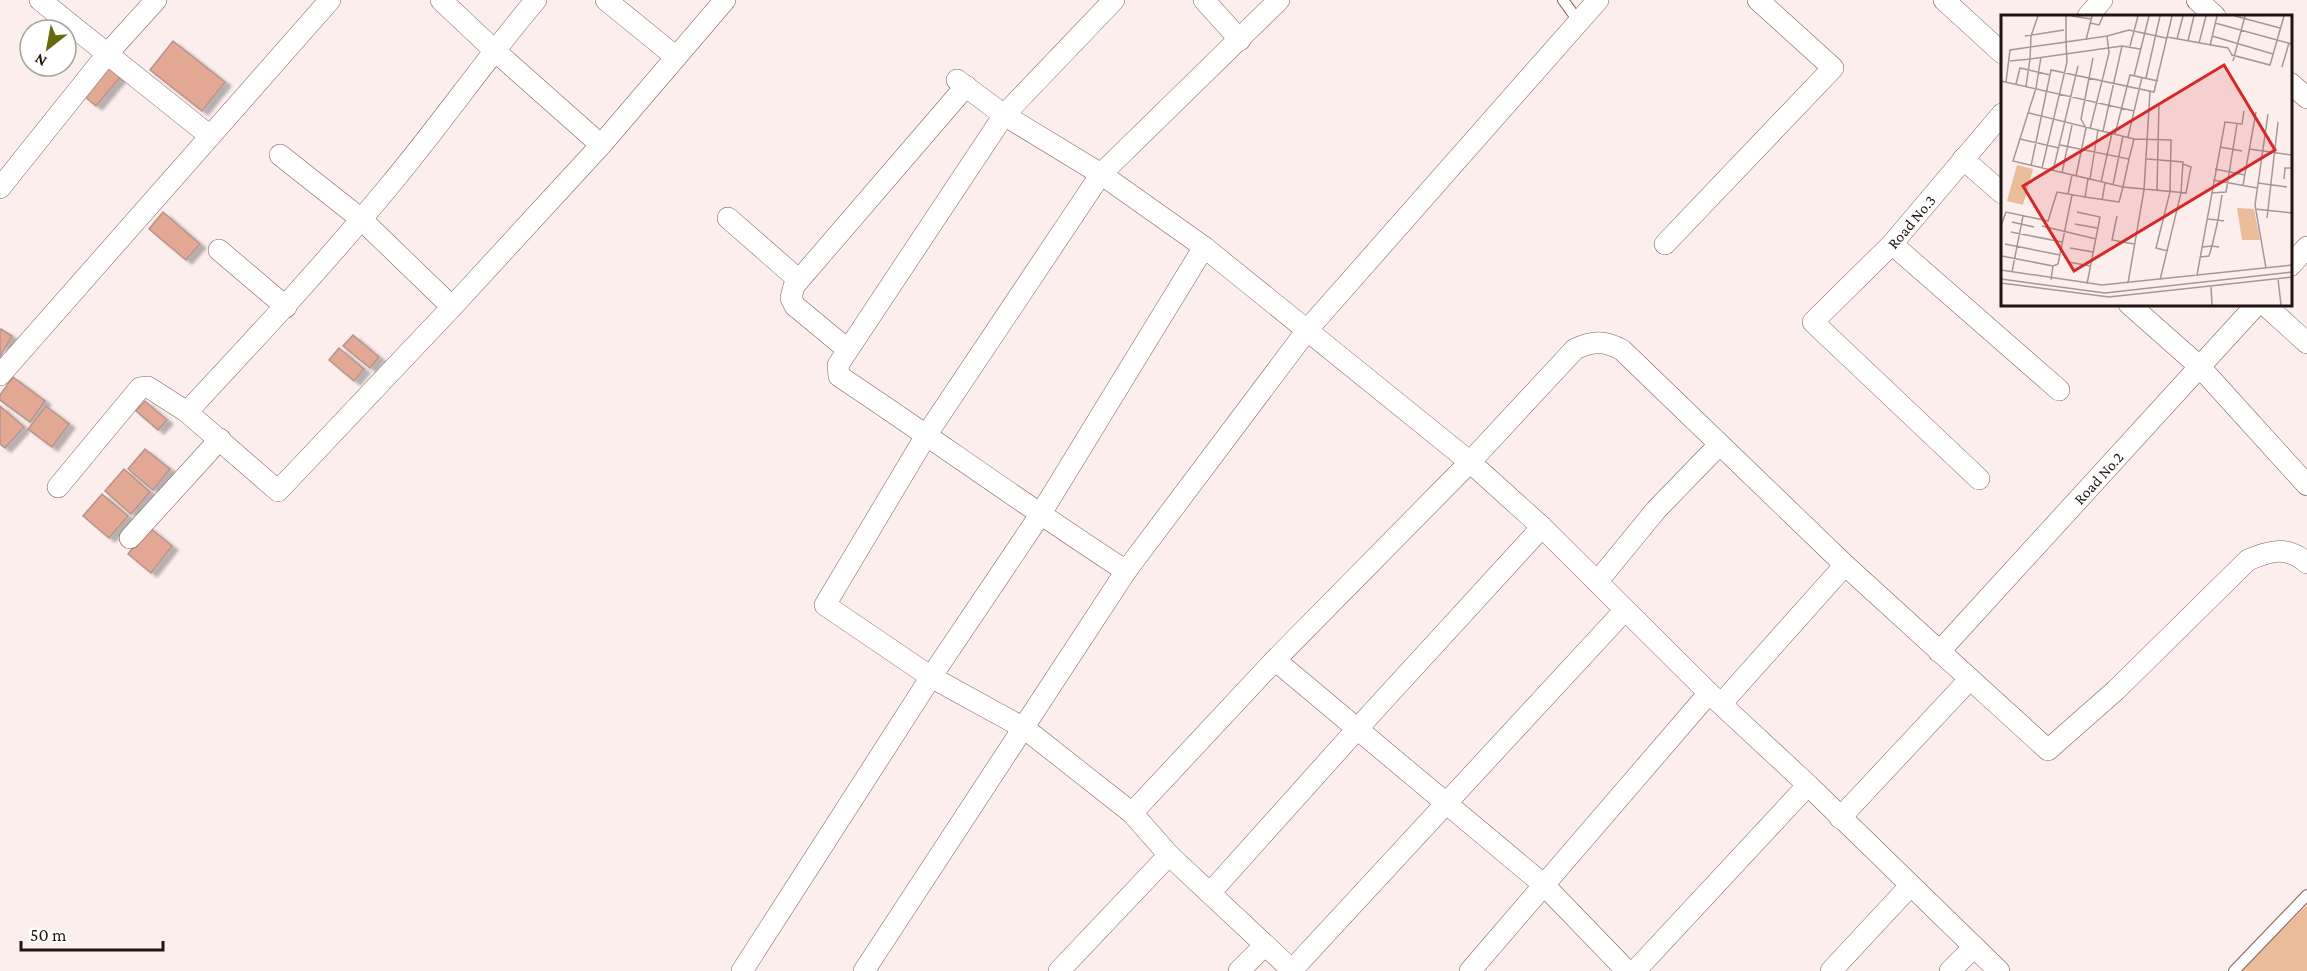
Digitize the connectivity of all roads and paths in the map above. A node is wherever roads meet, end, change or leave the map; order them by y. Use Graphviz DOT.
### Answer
graph roads {
  1 [pos="40,0"];
  2 [pos="156,0"];
  3 [pos="330,0"];
  4 [pos="441,0"];
  5 [pos="536,0"];
  6 [pos="606,0"];
  7 [pos="725,0"];
  8 [pos="1114,0"];
  9 [pos="1204,0"];
  10 [pos="1279,0"];
  11 [pos="1563,0"];
  12 [pos="1598,0"];
  13 [pos="1758,0"];
  14 [pos="1944,0"];
  15 [pos="2102,0"];
  16 [pos="2197,0"];
  17 [pos="2089,15"];
  18 [pos="2214,15"];
  19 [pos="1579,22"];
  20 [pos="1240,40"];
  21 [pos="494,50"];
  22 [pos="2001,52"];
  23 [pos="108,53"];
  24 [pos="676,57"];
  25 [pos="2292,85"];
  26 [pos="2307,98"];
  27 [pos="1004,115"];
  28 [pos="2001,115"];
  29 [pos="210,136"];
  30 [pos="601,145"];
  31 [pos="280,155"];
  32 [pos="1963,159"];
  33 [pos="1101,174"];
  34 [pos="0,188"];
  35 [pos="2001,192"];
  36 [pos="728,218"];
  37 [pos="361,219"];
  38 [pos="1665,244"];
  39 [pos="1892,244"];
  40 [pos="1204,247"];
  41 [pos="2307,247"];
  42 [pos="219,250"];
  43 [pos="2292,264"];
  44 [pos="799,280"];
  45 [pos="2131,306"];
  46 [pos="2255,306"];
  47 [pos="2266,306"];
  48 [pos="286,307"];
  49 [pos="452,307"];
  50 [pos="1308,329"];
  51 [pos="2307,343"];
  52 [pos="847,349"];
  53 [pos="2199,366"];
  54 [pos="0,375"];
  55 [pos="2059,390"];
  56 [pos="187,412"];
  57 [pos="927,434"];
  58 [pos="220,439"];
  59 [pos="1719,445"];
  60 [pos="1470,462"];
  61 [pos="1979,479"];
  62 [pos="2307,485"];
  63 [pos="58,487"];
  64 [pos="1040,515"];
  65 [pos="1542,527"];
  66 [pos="130,538"];
  67 [pos="2307,563"];
  68 [pos="1845,565"];
  69 [pos="1126,571"];
  70 [pos="1597,582"];
  71 [pos="1625,610"];
  72 [pos="1939,652"];
  73 [pos="1275,660"];
  74 [pos="931,677"];
  75 [pos="1969,680"];
  76 [pos="1715,698"];
  77 [pos="1024,728"];
  78 [pos="1358,728"];
  79 [pos="1808,785"];
  80 [pos="1446,803"];
  81 [pos="1132,813"];
  82 [pos="1840,818"];
  83 [pos="1169,855"];
  84 [pos="1544,885"];
  85 [pos="1910,886"];
  86 [pos="1210,893"];
  87 [pos="2307,895"];
  88 [pos="1265,945"];
  89 [pos="1974,947"];
  90 [pos="1293,970"];
  91 [pos="742,971"];
  92 [pos="864,971"];
  93 [pos="1059,971"];
  94 [pos="1239,971"];
  95 [pos="1470,971"];
  96 [pos="1627,971"];
  97 [pos="1635,971"];
  98 [pos="1831,971"];
  99 [pos="1950,971"];
  100 [pos="1999,971"];
  101 [pos="2234,971"];
  1 -- 23 [label="street"];
  2 -- 23 [label="street"];
  3 -- 29 [label="street"];
  4 -- 21 [label="street"];
  5 -- 21 [label="street"];
  6 -- 24 [label="street"];
  7 -- 24 [label="street"];
  8 -- 27 [label="street"];
  9 -- 20 [label="street"];
  10 -- 20 [label="street"];
  11 -- 19 [label="lane"];
  12 -- 19 [label="street"];
  13 -- 38 [label="street"];
  14 -- 22 [label="street"];
  15 -- 17 [label="street"];
  16 -- 18 [label="street"];
  19 -- 50 [label="street"];
  20 -- 33 [label="street"];
  21 -- 30 [label="street"];
  21 -- 37 [label="street"];
  23 -- 29 [label="street"];
  23 -- 34 [label="street"];
  24 -- 30 [label="street"];
  25 -- 26 [label="street"];
  27 -- 33 [label="street"];
  27 -- 44 [label="street"];
  27 -- 52 [label="street"];
  28 -- 32 [label="street, Road No.3"];
  29 -- 54 [label="street"];
  30 -- 49 [label="street"];
  31 -- 37 [label="street"];
  32 -- 35 [label="street"];
  32 -- 39 [label="street, Road No.3"];
  33 -- 40 [label="street"];
  33 -- 57 [label="street"];
  36 -- 44 [label="street"];
  37 -- 48 [label="street"];
  37 -- 49 [label="street"];
  39 -- 55 [label="street"];
  39 -- 61 [label="street, Road No.3"];
  40 -- 50 [label="street"];
  40 -- 64 [label="street"];
  41 -- 43 [label="street"];
  42 -- 48 [label="street"];
  44 -- 52 [label="street"];
  45 -- 53 [label="street"];
  46 -- 53 [label="street, Road No.2"];
  47 -- 51 [label="street"];
  48 -- 56 [label="street"];
  49 -- 58 [label="street"];
  50 -- 60 [label="street"];
  50 -- 69 [label="street"];
  52 -- 57 [label="street"];
  53 -- 62 [label="street"];
  53 -- 72 [label="street, Road No.2"];
  56 -- 58 [label="street"];
  56 -- 63 [label="street"];
  57 -- 64 [label="street"];
  57 -- 74 [label="street"];
  58 -- 66 [label="street"];
  59 -- 60 [label="street"];
  59 -- 68 [label="street"];
  59 -- 70 [label="street"];
  60 -- 65 [label="street"];
  60 -- 73 [label="street"];
  64 -- 69 [label="street"];
  64 -- 74 [label="street"];
  65 -- 70 [label="street"];
  65 -- 78 [label="street"];
  67 -- 75 [label="street"];
  68 -- 72 [label="street"];
  68 -- 76 [label="street"];
  69 -- 77 [label="street"];
  70 -- 71 [label="street"];
  71 -- 76 [label="street"];
  71 -- 80 [label="street"];
  72 -- 75 [label="street"];
  73 -- 78 [label="street"];
  73 -- 81 [label="street"];
  74 -- 77 [label="street"];
  74 -- 91 [label="street"];
  75 -- 82 [label="street"];
  76 -- 79 [label="street"];
  76 -- 84 [label="street"];
  77 -- 81 [label="street"];
  77 -- 92 [label="street"];
  78 -- 80 [label="street"];
  78 -- 86 [label="street"];
  79 -- 82 [label="street"];
  79 -- 97 [label="street"];
  80 -- 84 [label="street"];
  80 -- 90 [label="street"];
  81 -- 83 [label="street"];
  82 -- 85 [label="street"];
  83 -- 86 [label="street"];
  83 -- 93 [label="street"];
  84 -- 95 [label="street"];
  84 -- 96 [label="street"];
  85 -- 89 [label="street"];
  85 -- 98 [label="street"];
  86 -- 88 [label="street"];
  87 -- 101 [label="lane"];
  88 -- 90 [label="street"];
  88 -- 94 [label="street"];
  89 -- 99 [label="street"];
  89 -- 100 [label="street"];
}
